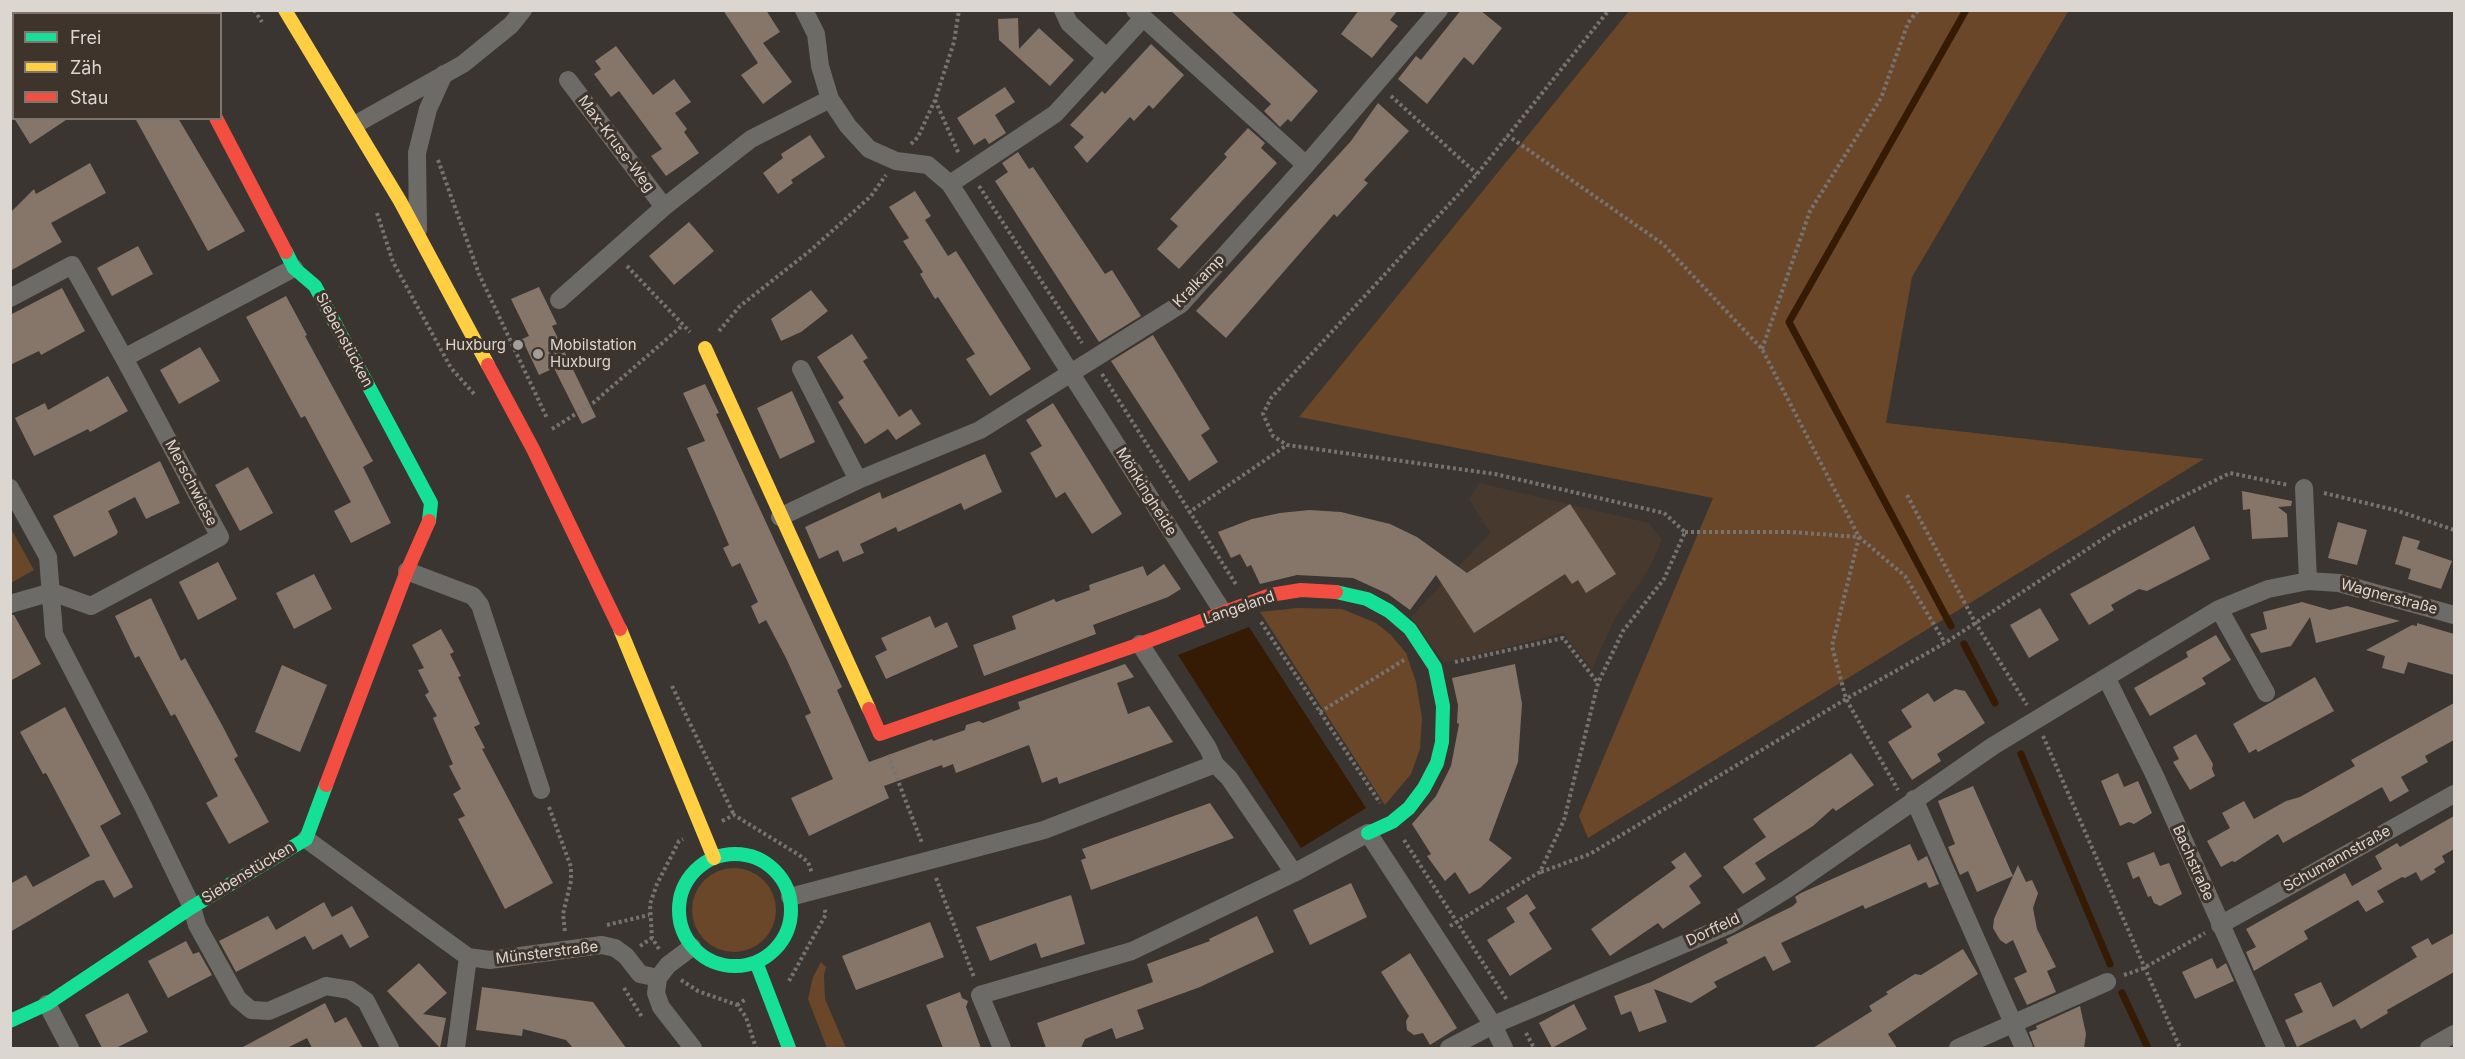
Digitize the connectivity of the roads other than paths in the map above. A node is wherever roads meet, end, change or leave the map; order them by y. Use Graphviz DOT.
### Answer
graph roads {
  1 [pos="285,10"];
  2 [pos="523,10"];
  3 [pos="804,10"];
  4 [pos="1063,10"];
  5 [pos="1439,10"];
  6 [pos="1139,14"];
  7 [pos="1106,57"];
  8 [pos="444,74"];
  9 [pos="568,80"];
  10 [pos="830,99"];
  11 [pos="217,120"];
  12 [pos="356,124"];
  13 [pos="1306,165"];
  14 [pos="950,184"];
  15 [pos="664,207"];
  16 [pos="418,234"];
  17 [pos="294,268"];
  18 [pos="10,298"];
  19 [pos="559,300"];
  20 [pos="705,348"];
  21 [pos="124,358"];
  22 [pos="801,369"];
  23 [pos="1071,370"];
  24 [pos="858,480"];
  25 [pos="10,488"];
  26 [pos="2304,488"];
  27 [pos="780,517"];
  28 [pos="407,571"];
  29 [pos="2308,581"];
  30 [pos="52,592"];
  31 [pos="10,604"];
  32 [pos="2219,609"];
  33 [pos="1223,612"];
  34 [pos="2454,615"];
  35 [pos="1140,644"];
  36 [pos="2107,679"];
  37 [pos="2266,693"];
  38 [pos="2015,732"];
  39 [pos="1215,764"];
  40 [pos="541,790"];
  41 [pos="2454,794"];
  42 [pos="1910,802"];
  43 [pos="1368,833"];
  44 [pos="306,840"];
  45 [pos="714,858"];
  46 [pos="1294,873"];
  47 [pos="790,897"];
  48 [pos="192,907"];
  49 [pos="2220,925"];
  50 [pos="692,946"];
  51 [pos="468,957"];
  52 [pos="756,962"];
  53 [pos="658,978"];
  54 [pos="2107,982"];
  55 [pos="47,1004"];
  56 [pos="10,1021"];
  57 [pos="1493,1025"];
  58 [pos="2012,1026"];
  59 [pos="2454,1034"];
  60 [pos="70,1048"];
  61 [pos="390,1048"];
  62 [pos="456,1048"];
  63 [pos="693,1048"];
  64 [pos="789,1048"];
  65 [pos="1002,1048"];
  66 [pos="1449,1048"];
  67 [pos="1504,1048"];
  68 [pos="1958,1048"];
  69 [pos="2024,1048"];
  70 [pos="2276,1048"];
  71 [pos="2429,1048"];
  1 -- 12 [label="street"];
  2 -- 8 [label="street"];
  3 -- 10 [label="street"];
  4 -- 7 [label="street"];
  5 -- 13 [label="street, Kralkamp"];
  6 -- 7 [label="street"];
  6 -- 13 [label="street"];
  7 -- 14 [label="street"];
  8 -- 12 [label="street"];
  8 -- 16 [label="street"];
  9 -- 15 [label="street, Max-Kruse-Weg"];
  10 -- 14 [label="street"];
  10 -- 15 [label="street, Max-Kruse-Weg"];
  11 -- 17 [label="street, Siebenstücken"];
  12 -- 16 [label="street"];
  13 -- 23 [label="street, Kralkamp"];
  14 -- 23 [label="street, Mönkingheide"];
  15 -- 19 [label="street, Max-Kruse-Weg"];
  16 -- 45 [label="street"];
  17 -- 21 [label="street"];
  17 -- 28 [label="street, Siebenstücken"];
  18 -- 21 [label="street, Merschwiese"];
  20 -- 27 [label="street"];
  21 -- 30 [label="street, Merschwiese"];
  22 -- 24 [label="street"];
  23 -- 24 [label="street"];
  23 -- 33 [label="street, Mönkingheide"];
  24 -- 27 [label="street"];
  25 -- 30 [label="street"];
  26 -- 29 [label="street"];
  27 -- 35 [label="street, Langeland"];
  28 -- 40 [label="street"];
  28 -- 44 [label="street, Siebenstücken"];
  29 -- 32 [label="street, Wagnerstraße"];
  29 -- 34 [label="street, Wagnerstraße"];
  30 -- 31 [label="street"];
  30 -- 48 [label="street"];
  32 -- 36 [label="street, Wagnerstraße"];
  32 -- 37 [label="street"];
  33 -- 35 [label="street, Langeland"];
  33 -- 43 [label="street, Langeland"];
  35 -- 39 [label="street"];
  36 -- 38 [label="street, Wagnerstraße"];
  36 -- 49 [label="street, Bachstraße"];
  38 -- 42 [label="street, Dorffeld"];
  39 -- 46 [label="street"];
  39 -- 47 [label="street"];
  41 -- 49 [label="street, Schumannstraße"];
  42 -- 57 [label="street, Dorffeld"];
  42 -- 58 [label="street"];
  43 -- 46 [label="street, Langeland"];
  43 -- 57 [label="street"];
  44 -- 48 [label="street, Siebenstücken"];
  44 -- 51 [label="street"];
  45 -- 47 [label="street"];
  45 -- 50 [label="street"];
  46 -- 65 [label="street, Langeland"];
  47 -- 52 [label="street"];
  48 -- 55 [label="street, Siebenstücken"];
  48 -- 61 [label="street, Siebenstücken"];
  49 -- 70 [label="street, Bachstraße"];
  50 -- 52 [label="street"];
  50 -- 53 [label="street"];
  51 -- 53 [label="street, Münsterstraße"];
  51 -- 62 [label="street"];
  52 -- 64 [label="street"];
  53 -- 63 [label="street"];
  54 -- 58 [label="street"];
  55 -- 56 [label="street, Siebenstücken"];
  55 -- 60 [label="street"];
  57 -- 66 [label="street, Dorffeld"];
  57 -- 67 [label="street"];
  58 -- 68 [label="street"];
  58 -- 69 [label="street"];
  59 -- 71 [label="street"];
}
